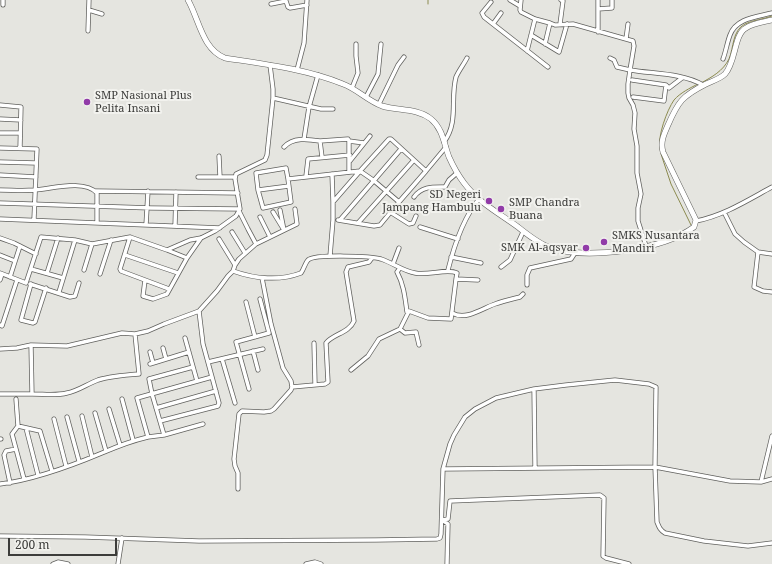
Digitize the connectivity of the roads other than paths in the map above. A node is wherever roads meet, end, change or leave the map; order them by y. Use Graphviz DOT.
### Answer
graph roads {
  1 [pos="3,0"];
  2 [pos="89,0"];
  3 [pos="307,0"];
  4 [pos="510,0"];
  5 [pos="521,0"];
  6 [pos="561,0"];
  7 [pos="598,0"];
  8 [pos="612,0"];
  9 [pos="190,1"];
  10 [pos="491,2"];
  11 [pos="271,4"];
  12 [pos="3,5"];
  13 [pos="307,5"];
  14 [pos="520,6"];
  15 [pos="598,9"];
  16 [pos="89,10"];
  17 [pos="501,13"];
  18 [pos="772,13"];
  19 [pos="102,14"];
  20 [pos="535,20"];
  21 [pos="772,20"];
  22 [pos="550,23"];
  23 [pos="493,24"];
  24 [pos="560,24"];
  25 [pos="567,24"];
  26 [pos="628,24"];
  27 [pos="88,31"];
  28 [pos="598,32"];
  29 [pos="531,35"];
  30 [pos="626,39"];
  31 [pos="356,44"];
  32 [pos="381,44"];
  33 [pos="545,44"];
  34 [pos="527,51"];
  35 [pos="404,57"];
  36 [pos="468,58"];
  37 [pos="610,58"];
  38 [pos="723,59"];
  39 [pos="270,65"];
  40 [pos="548,67"];
  41 [pos="297,70"];
  42 [pos="630,70"];
  43 [pos="318,75"];
  44 [pos="682,78"];
  45 [pos="632,80"];
  46 [pos="666,85"];
  47 [pos="703,86"];
  48 [pos="352,88"];
  49 [pos="366,96"];
  50 [pos="633,97"];
  51 [pos="273,98"];
  52 [pos="379,104"];
  53 [pos="0,105"];
  54 [pos="309,107"];
  55 [pos="333,109"];
  56 [pos="0,119"];
  57 [pos="21,120"];
  58 [pos="0,133"];
  59 [pos="20,133"];
  60 [pos="370,136"];
  61 [pos="304,139"];
  62 [pos="349,140"];
  63 [pos="320,141"];
  64 [pos="364,143"];
  65 [pos="445,144"];
  66 [pos="0,148"];
  67 [pos="20,148"];
  68 [pos="284,148"];
  69 [pos="401,149"];
  70 [pos="350,155"];
  71 [pos="219,156"];
  72 [pos="322,157"];
  73 [pos="414,160"];
  74 [pos="0,162"];
  75 [pos="349,162"];
  76 [pos="36,163"];
  77 [pos="426,170"];
  78 [pos="360,171"];
  79 [pos="349,172"];
  80 [pos="457,173"];
  81 [pos="332,174"];
  82 [pos="0,175"];
  83 [pos="306,176"];
  84 [pos="36,177"];
  85 [pos="198,177"];
  86 [pos="220,177"];
  87 [pos="235,177"];
  88 [pos="288,179"];
  89 [pos="374,180"];
  90 [pos="289,186"];
  91 [pos="772,188"];
  92 [pos="0,190"];
  93 [pos="35,190"];
  94 [pos="258,190"];
  95 [pos="96,191"];
  96 [pos="148,192"];
  97 [pos="176,192"];
  98 [pos="386,192"];
  99 [pos="238,193"];
  100 [pos="414,197"];
  101 [pos="479,199"];
  102 [pos="333,202"];
  103 [pos="399,202"];
  104 [pos="0,203"];
  105 [pos="35,204"];
  106 [pos="97,206"];
  107 [pos="147,208"];
  108 [pos="175,208"];
  109 [pos="294,209"];
  110 [pos="240,210"];
  111 [pos="280,210"];
  112 [pos="273,212"];
  113 [pos="390,212"];
  114 [pos="724,212"];
  115 [pos="416,216"];
  116 [pos="260,217"];
  117 [pos="0,219"];
  118 [pos="34,219"];
  119 [pos="333,220"];
  120 [pos="340,220"];
  121 [pos="97,222"];
  122 [pos="696,222"];
  123 [pos="358,223"];
  124 [pos="146,225"];
  125 [pos="175,226"];
  126 [pos="420,227"];
  127 [pos="221,228"];
  128 [pos="284,230"];
  129 [pos="232,232"];
  130 [pos="523,232"];
  131 [pos="130,237"];
  132 [pos="270,237"];
  133 [pos="0,238"];
  134 [pos="58,238"];
  135 [pos="202,238"];
  136 [pos="219,239"];
  137 [pos="458,239"];
  138 [pos="75,240"];
  139 [pos="110,240"];
  140 [pos="92,244"];
  141 [pos="256,244"];
  142 [pos="20,246"];
  143 [pos="646,246"];
  144 [pos="399,248"];
  145 [pos="167,250"];
  146 [pos="758,252"];
  147 [pos="245,253"];
  148 [pos="575,253"];
  149 [pos="36,254"];
  150 [pos="772,254"];
  151 [pos="0,255"];
  152 [pos="125,255"];
  153 [pos="330,256"];
  154 [pos="451,257"];
  155 [pos="187,258"];
  156 [pos="372,258"];
  157 [pos="15,261"];
  158 [pos="481,263"];
  159 [pos="393,264"];
  160 [pos="235,265"];
  161 [pos="501,267"];
  162 [pos="400,268"];
  163 [pos="31,269"];
  164 [pos="84,270"];
  165 [pos="448,270"];
  166 [pos="234,271"];
  167 [pos="1,273"];
  168 [pos="46,273"];
  169 [pos="178,273"];
  170 [pos="100,274"];
  171 [pos="10,277"];
  172 [pos="63,278"];
  173 [pos="262,278"];
  174 [pos="456,279"];
  175 [pos="0,280"];
  176 [pos="17,280"];
  177 [pos="145,280"];
  178 [pos="478,280"];
  179 [pos="26,283"];
  180 [pos="78,283"];
  181 [pos="32,284"];
  182 [pos="527,285"];
  183 [pos="46,288"];
  184 [pos="169,289"];
  185 [pos="59,292"];
  186 [pos="772,292"];
  187 [pos="523,294"];
  188 [pos="260,299"];
  189 [pos="246,302"];
  190 [pos="199,311"];
  191 [pos="407,312"];
  192 [pos="452,313"];
  193 [pos="0,326"];
  194 [pos="400,329"];
  195 [pos="135,334"];
  196 [pos="255,337"];
  197 [pos="185,338"];
  198 [pos="314,343"];
  199 [pos="31,345"];
  200 [pos="419,345"];
  201 [pos="163,348"];
  202 [pos="0,349"];
  203 [pos="263,349"];
  204 [pos="253,351"];
  205 [pos="150,352"];
  206 [pos="189,352"];
  207 [pos="240,355"];
  208 [pos="166,359"];
  209 [pos="222,359"];
  210 [pos="208,362"];
  211 [pos="193,367"];
  212 [pos="258,370"];
  213 [pos="351,370"];
  214 [pos="212,377"];
  215 [pos="197,381"];
  216 [pos="315,384"];
  217 [pos="292,386"];
  218 [pos="249,389"];
  219 [pos="534,389"];
  220 [pos="216,391"];
  221 [pos="0,394"];
  222 [pos="32,394"];
  223 [pos="152,394"];
  224 [pos="16,399"];
  225 [pos="122,399"];
  226 [pos="235,403"];
  227 [pos="156,408"];
  228 [pos="109,409"];
  229 [pos="95,413"];
  230 [pos="82,416"];
  231 [pos="67,417"];
  232 [pos="54,419"];
  233 [pos="160,421"];
  234 [pos="203,424"];
  235 [pos="18,426"];
  236 [pos="26,428"];
  237 [pos="164,435"];
  238 [pos="772,436"];
  239 [pos="148,437"];
  240 [pos="133,440"];
  241 [pos="120,445"];
  242 [pos="16,449"];
  243 [pos="106,451"];
  244 [pos="92,456"];
  245 [pos="79,461"];
  246 [pos="66,466"];
  247 [pos="655,467"];
  248 [pos="535,468"];
  249 [pos="443,469"];
  250 [pos="52,471"];
  251 [pos="38,475"];
  252 [pos="24,479"];
  253 [pos="772,479"];
  254 [pos="761,482"];
  255 [pos="10,483"];
  256 [pos="0,484"];
  257 [pos="238,489"];
  258 [pos="450,501"];
  259 [pos="442,503"];
  260 [pos="442,520"];
  261 [pos="0,536"];
  262 [pos="122,538"];
  263 [pos="772,542"];
  264 [pos="606,558"];
  265 [pos="52,564"];
  266 [pos="68,564"];
  267 [pos="118,564"];
  268 [pos="306,564"];
  269 [pos="322,564"];
  270 [pos="447,564"];
  271 [pos="604,564"];
  272 [pos="629,564"];
  1 -- 12 [label="street"];
  2 -- 16 [label="street"];
  3 -- 13 [label="street"];
  4 -- 14 [label="street"];
  5 -- 14 [label="street"];
  6 -- 24 [label="street"];
  7 -- 15 [label="street"];
  8 -- 15 [label="street"];
  9 -- 39 [label="street"];
  10 -- 23 [label="street"];
  11 -- 13 [label="street"];
  13 -- 41 [label="street"];
  14 -- 20 [label="street"];
  15 -- 28 [label="street"];
  16 -- 19 [label="street"];
  16 -- 27 [label="street"];
  17 -- 23 [label="street"];
  18 -- 38 [label="street"];
  20 -- 22 [label="street"];
  20 -- 29 [label="street"];
  21 -- 47 [label="street"];
  22 -- 24 [label="street"];
  22 -- 33 [label="street"];
  23 -- 34 [label="street"];
  24 -- 25 [label="street"];
  25 -- 28 [label="street"];
  25 -- 33 [label="street"];
  26 -- 30 [label="street"];
  28 -- 30 [label="street"];
  29 -- 33 [label="street"];
  29 -- 34 [label="street"];
  30 -- 42 [label="street"];
  31 -- 48 [label="street"];
  32 -- 49 [label="street"];
  34 -- 40 [label="street"];
  35 -- 52 [label="street"];
  36 -- 65 [label="street"];
  37 -- 42 [label="street"];
  39 -- 41 [label="street"];
  39 -- 51 [label="street"];
  41 -- 43 [label="street"];
  42 -- 44 [label="street"];
  42 -- 143 [label="street"];
  43 -- 48 [label="street"];
  43 -- 54 [label="street"];
  44 -- 46 [label="street"];
  44 -- 47 [label="street"];
  45 -- 46 [label="street"];
  46 -- 50 [label="street"];
  47 -- 122 [label="street"];
  48 -- 49 [label="street"];
  49 -- 52 [label="street"];
  51 -- 54 [label="street"];
  51 -- 87 [label="street"];
  52 -- 65 [label="street"];
  53 -- 57 [label="street"];
  54 -- 55 [label="street"];
  54 -- 61 [label="street"];
  56 -- 57 [label="street"];
  57 -- 59 [label="street"];
  58 -- 59 [label="street"];
  59 -- 67 [label="street"];
  60 -- 64 [label="street"];
  61 -- 63 [label="street"];
  61 -- 68 [label="street"];
  62 -- 63 [label="street"];
  62 -- 64 [label="street"];
  62 -- 70 [label="street"];
  63 -- 72 [label="street"];
  64 -- 75 [label="street"];
  65 -- 77 [label="street"];
  65 -- 80 [label="street"];
  66 -- 67 [label="street"];
  67 -- 76 [label="street"];
  69 -- 73 [label="street"];
  69 -- 78 [label="street"];
  69 -- 89 [label="street"];
  70 -- 72 [label="street"];
  70 -- 75 [label="street"];
  71 -- 86 [label="street"];
  72 -- 83 [label="street"];
  73 -- 77 [label="street"];
  73 -- 98 [label="street"];
  74 -- 76 [label="street"];
  75 -- 79 [label="street"];
  76 -- 84 [label="street"];
  77 -- 103 [label="street"];
  78 -- 79 [label="street"];
  78 -- 89 [label="street"];
  78 -- 102 [label="street"];
  79 -- 81 [label="street"];
  80 -- 100 [label="street"];
  80 -- 101 [label="street"];
  81 -- 83 [label="street"];
  81 -- 102 [label="street"];
  82 -- 84 [label="street"];
  83 -- 88 [label="street"];
  84 -- 93 [label="street"];
  85 -- 86 [label="street"];
  86 -- 87 [label="street"];
  87 -- 99 [label="street"];
  88 -- 90 [label="street"];
  88 -- 94 [label="street"];
  89 -- 98 [label="street"];
  89 -- 120 [label="street"];
  90 -- 94 [label="street"];
  90 -- 94 [label="street"];
  91 -- 114 [label="street"];
  92 -- 93 [label="street"];
  93 -- 95 [label="street"];
  93 -- 105 [label="street"];
  95 -- 96 [label="street"];
  95 -- 106 [label="street"];
  96 -- 97 [label="street"];
  96 -- 107 [label="street"];
  97 -- 99 [label="street"];
  97 -- 108 [label="street"];
  98 -- 103 [label="street"];
  98 -- 123 [label="street"];
  99 -- 110 [label="street"];
  101 -- 130 [label="street"];
  101 -- 137 [label="street"];
  102 -- 119 [label="street"];
  103 -- 113 [label="street"];
  104 -- 105 [label="street"];
  105 -- 106 [label="street"];
  105 -- 118 [label="street"];
  106 -- 107 [label="street"];
  106 -- 121 [label="street"];
  107 -- 108 [label="street"];
  107 -- 124 [label="street"];
  108 -- 110 [label="street"];
  108 -- 125 [label="street"];
  109 -- 128 [label="street"];
  110 -- 127 [label="street"];
  110 -- 141 [label="street"];
  111 -- 128 [label="street"];
  112 -- 128 [label="street"];
  113 -- 115 [label="street"];
  113 -- 123 [label="street"];
  114 -- 122 [label="street"];
  114 -- 146 [label="street"];
  116 -- 132 [label="street"];
  117 -- 118 [label="street"];
  118 -- 121 [label="street"];
  119 -- 120 [label="street"];
  119 -- 153 [label="street"];
  120 -- 123 [label="street"];
  121 -- 124 [label="street"];
  122 -- 143 [label="street"];
  124 -- 125 [label="street"];
  125 -- 127 [label="street"];
  126 -- 137 [label="street"];
  127 -- 135 [label="street"];
  128 -- 132 [label="street"];
  129 -- 147 [label="street"];
  130 -- 148 [label="street"];
  130 -- 161 [label="street"];
  131 -- 139 [label="street"];
  131 -- 145 [label="street"];
  131 -- 152 [label="street"];
  132 -- 141 [label="street"];
  133 -- 142 [label="street"];
  134 -- 138 [label="street"];
  134 -- 149 [label="street"];
  134 -- 168 [label="street"];
  135 -- 145 [label="street"];
  135 -- 155 [label="street"];
  136 -- 160 [label="street"];
  137 -- 154 [label="street"];
  138 -- 140 [label="street"];
  138 -- 172 [label="street"];
  139 -- 140 [label="street"];
  139 -- 170 [label="street"];
  140 -- 164 [label="street"];
  141 -- 147 [label="street"];
  142 -- 149 [label="street"];
  142 -- 157 [label="street"];
  143 -- 148 [label="street"];
  144 -- 159 [label="street"];
  145 -- 155 [label="street"];
  146 -- 150 [label="street"];
  146 -- 186 [label="street"];
  147 -- 160 [label="street"];
  148 -- 182 [label="street"];
  149 -- 163 [label="street"];
  151 -- 157 [label="street"];
  152 -- 169 [label="street"];
  152 -- 177 [label="street"];
  153 -- 156 [label="street"];
  153 -- 173 [label="street"];
  154 -- 158 [label="street"];
  154 -- 165 [label="street"];
  155 -- 169 [label="street"];
  156 -- 159 [label="street"];
  156 -- 216 [label="street"];
  157 -- 171 [label="street"];
  159 -- 162 [label="street"];
  160 -- 166 [label="street"];
  162 -- 165 [label="street"];
  162 -- 191 [label="street"];
  163 -- 168 [label="street"];
  163 -- 179 [label="street"];
  165 -- 174 [label="street"];
  166 -- 173 [label="street"];
  166 -- 190 [label="street"];
  167 -- 171 [label="street"];
  167 -- 175 [label="street"];
  168 -- 172 [label="street"];
  169 -- 184 [label="street"];
  171 -- 176 [label="street"];
  172 -- 185 [label="street"];
  173 -- 217 [label="street"];
  174 -- 178 [label="street"];
  174 -- 192 [label="street"];
  176 -- 179 [label="street"];
  176 -- 193 [label="street"];
  177 -- 184 [label="street"];
  177 -- 184 [label="street"];
  179 -- 181 [label="street"];
  180 -- 185 [label="street"];
  181 -- 183 [label="street"];
  181 -- 183 [label="street"];
  183 -- 185 [label="street"];
  187 -- 192 [label="street"];
  188 -- 196 [label="street"];
  189 -- 196 [label="street"];
  190 -- 195 [label="street"];
  190 -- 210 [label="street"];
  191 -- 192 [label="street"];
  191 -- 194 [label="street"];
  194 -- 200 [label="street"];
  194 -- 213 [label="street"];
  195 -- 199 [label="street"];
  195 -- 222 [label="street"];
  196 -- 207 [label="street"];
  197 -- 206 [label="street"];
  198 -- 216 [label="street"];
  199 -- 202 [label="street"];
  199 -- 222 [label="street"];
  201 -- 208 [label="street"];
  203 -- 204 [label="street"];
  204 -- 207 [label="street"];
  204 -- 212 [label="street"];
  205 -- 208 [label="street"];
  206 -- 208 [label="street"];
  206 -- 211 [label="street"];
  207 -- 209 [label="street"];
  207 -- 218 [label="street"];
  209 -- 210 [label="street"];
  209 -- 226 [label="street"];
  210 -- 214 [label="street"];
  211 -- 215 [label="street"];
  211 -- 223 [label="street"];
  214 -- 215 [label="street"];
  214 -- 220 [label="street"];
  215 -- 223 [label="street"];
  216 -- 217 [label="street"];
  217 -- 257 [label="street"];
  219 -- 247 [label="street"];
  219 -- 248 [label="street"];
  219 -- 249 [label="street"];
  220 -- 227 [label="street"];
  220 -- 233 [label="street"];
  221 -- 222 [label="street"];
  223 -- 227 [label="street"];
  223 -- 239 [label="street"];
  224 -- 235 [label="street"];
  225 -- 240 [label="street"];
  227 -- 233 [label="street"];
  228 -- 241 [label="street"];
  229 -- 243 [label="street"];
  230 -- 244 [label="street"];
  231 -- 245 [label="street"];
  232 -- 246 [label="street"];
  233 -- 237 [label="street"];
  234 -- 237 [label="street"];
  235 -- 236 [label="street"];
  235 -- 242 [label="street"];
  236 -- 250 [label="street"];
  236 -- 251 [label="street"];
  237 -- 239 [label="street"];
  238 -- 254 [label="street"];
  239 -- 240 [label="street"];
  240 -- 241 [label="street"];
  241 -- 243 [label="street"];
  242 -- 252 [label="street"];
  242 -- 255 [label="street"];
  243 -- 244 [label="street"];
  244 -- 245 [label="street"];
  245 -- 246 [label="street"];
  246 -- 250 [label="street"];
  247 -- 248 [label="street"];
  247 -- 254 [label="street"];
  247 -- 263 [label="street"];
  248 -- 249 [label="street"];
  249 -- 259 [label="street"];
  250 -- 251 [label="street"];
  251 -- 252 [label="street"];
  252 -- 255 [label="street"];
  253 -- 254 [label="street"];
  255 -- 256 [label="street"];
  258 -- 259 [label="street"];
  258 -- 260 [label="street"];
  258 -- 264 [label="street"];
  259 -- 260 [label="street"];
  260 -- 262 [label="street"];
  260 -- 270 [label="street"];
  261 -- 262 [label="street"];
  262 -- 267 [label="street"];
  264 -- 271 [label="street"];
  264 -- 272 [label="street"];
  265 -- 266 [label="street"];
  268 -- 269 [label="street"];
}
